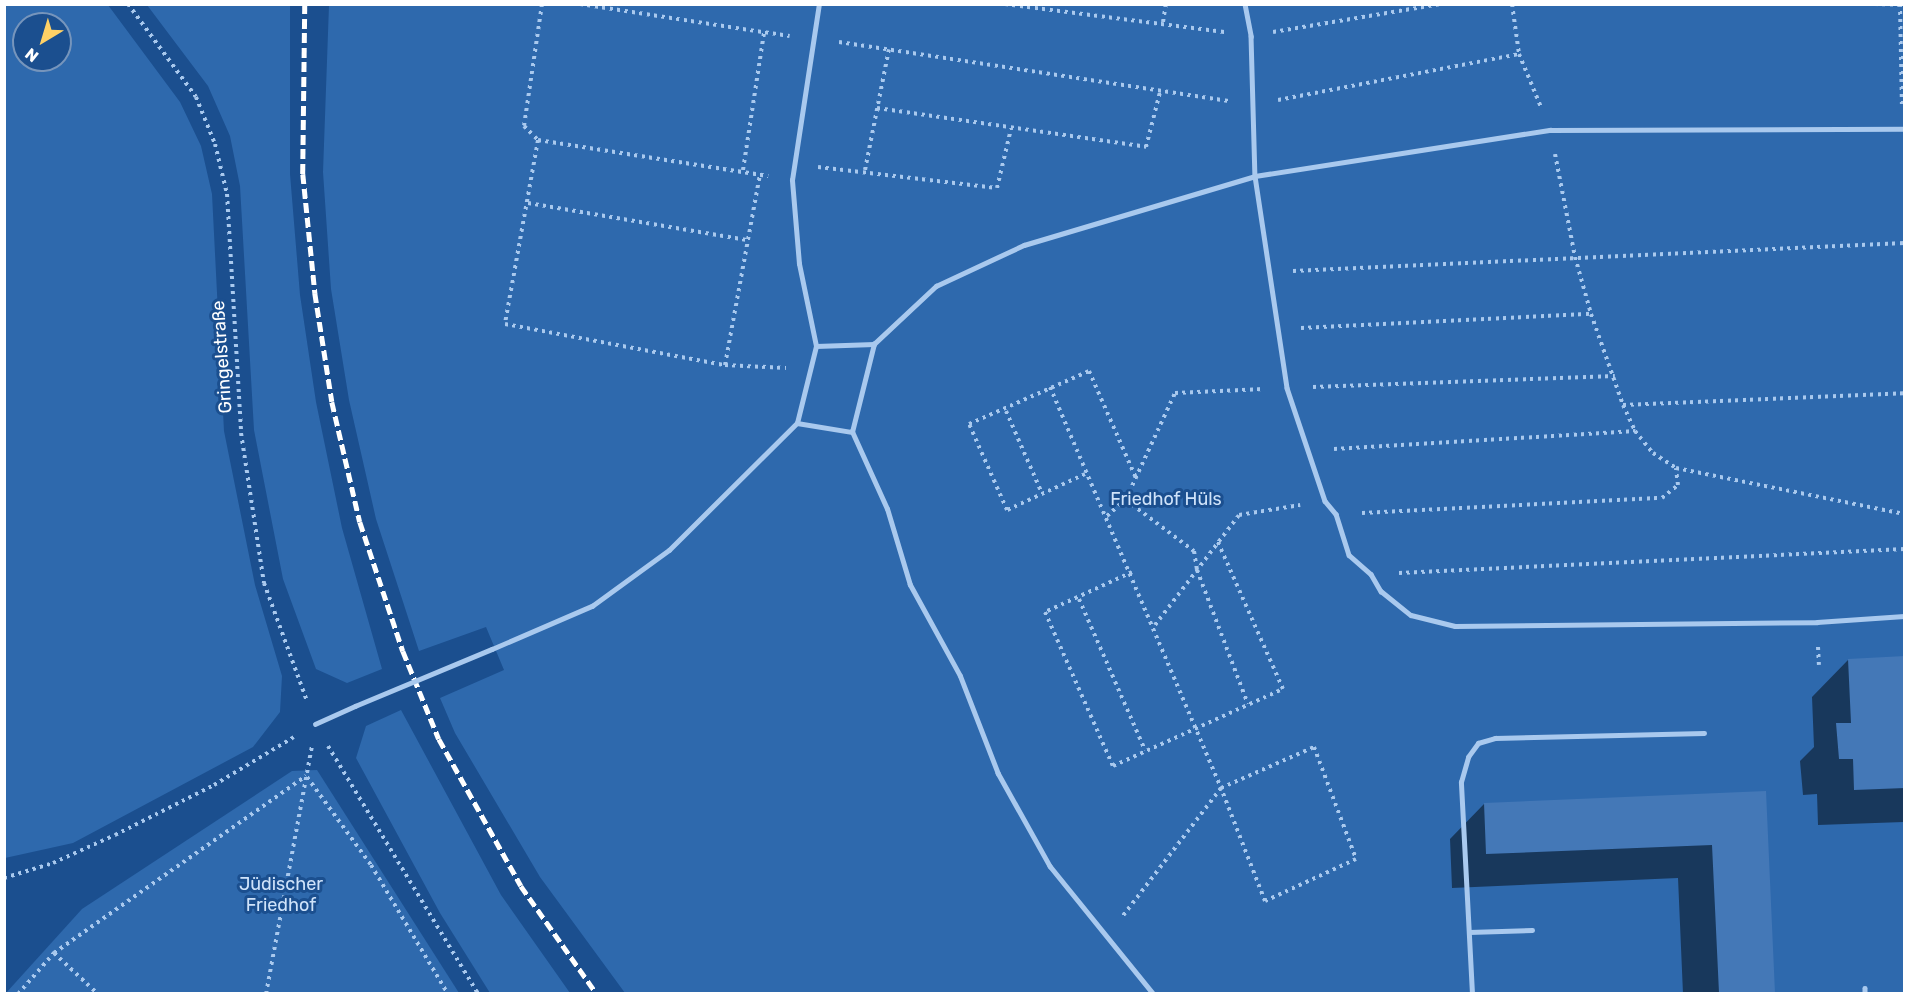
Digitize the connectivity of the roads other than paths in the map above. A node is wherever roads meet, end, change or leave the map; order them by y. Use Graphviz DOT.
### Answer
graph roads {
  1 [pos="819,4"];
  2 [pos="1245,4"];
  3 [pos="1903,129"];
  4 [pos="1255,176"];
  5 [pos="874,344"];
  6 [pos="816,346"];
  7 [pos="797,423"];
  8 [pos="852,432"];
  9 [pos="1905,616"];
  10 [pos="315,724"];
  11 [pos="1704,733"];
  12 [pos="1532,930"];
  13 [pos="1469,932"];
  14 [pos="1153,993"];
  15 [pos="1472,993"];
  1 -- 6 [label="lane"];
  2 -- 4 [label="lane"];
  3 -- 4 [label="lane"];
  4 -- 5 [label="lane"];
  4 -- 9 [label="lane"];
  5 -- 6 [label="lane"];
  5 -- 8 [label="lane"];
  6 -- 7 [label="lane"];
  7 -- 8 [label="lane"];
  7 -- 10 [label="lane, bridge"];
  8 -- 14 [label="lane"];
  11 -- 13 [label="lane"];
  12 -- 13 [label="lane"];
  13 -- 15 [label="lane"];
}
